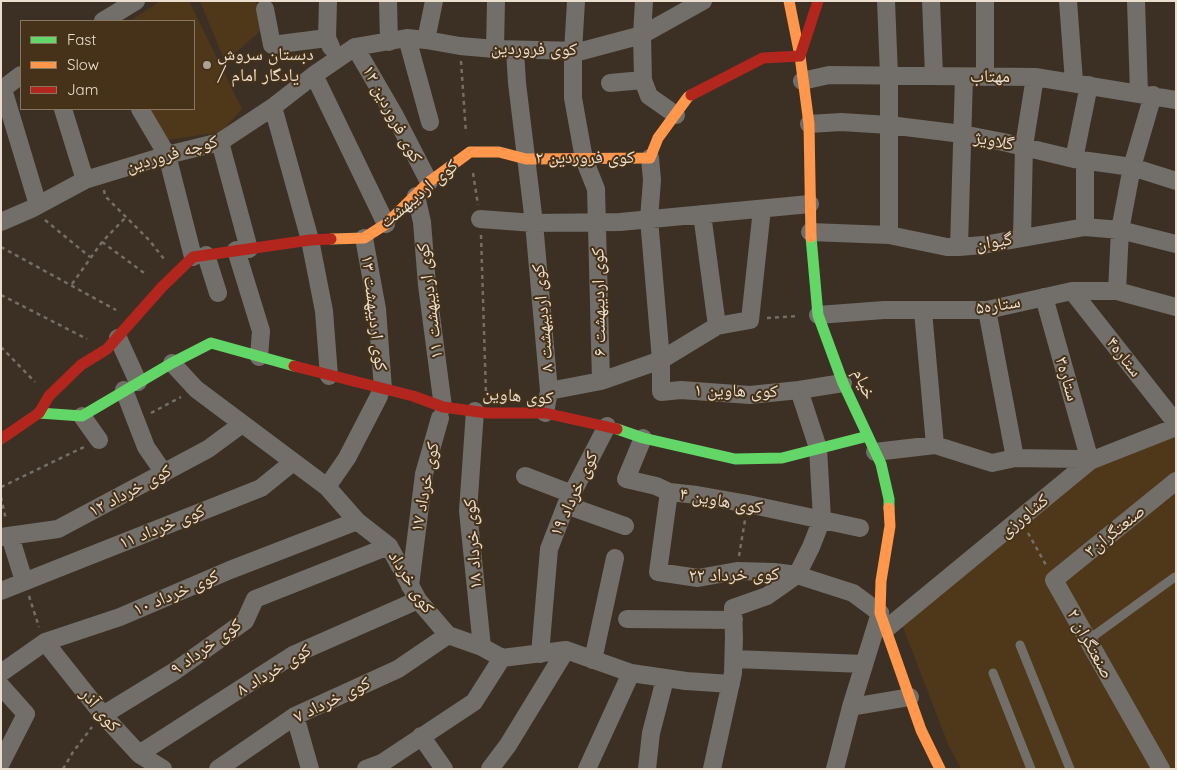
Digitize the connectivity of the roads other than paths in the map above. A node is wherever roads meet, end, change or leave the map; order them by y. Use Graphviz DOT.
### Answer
graph roads {
  1 [pos="136,1"];
  2 [pos="328,1"];
  3 [pos="388,1"];
  4 [pos="434,1"];
  5 [pos="496,1"];
  6 [pos="576,1"];
  7 [pos="644,1"];
  8 [pos="703,1"];
  9 [pos="789,1"];
  10 [pos="818,1"];
  11 [pos="886,1"];
  12 [pos="931,1"];
  13 [pos="986,1"];
  14 [pos="1068,1"];
  15 [pos="1136,1"];
  16 [pos="265,9"];
  17 [pos="105,20"];
  18 [pos="642,35"];
  19 [pos="327,38"];
  20 [pos="407,38"];
  21 [pos="426,40"];
  22 [pos="389,42"];
  23 [pos="355,47"];
  24 [pos="496,49"];
  25 [pos="515,50"];
  26 [pos="573,52"];
  27 [pos="800,56"];
  28 [pos="337,59"];
  29 [pos="314,75"];
  30 [pos="934,75"];
  31 [pos="20,76"];
  32 [pos="889,76"];
  33 [pos="964,77"];
  34 [pos="985,77"];
  35 [pos="1035,77"];
  36 [pos="643,80"];
  37 [pos="802,81"];
  38 [pos="610,83"];
  39 [pos="1082,83"];
  40 [pos="2,89"];
  41 [pos="1146,94"];
  42 [pos="1176,100"];
  43 [pos="273,107"];
  44 [pos="63,110"];
  45 [pos="141,110"];
  46 [pos="676,115"];
  47 [pos="430,122"];
  48 [pos="809,124"];
  49 [pos="889,125"];
  50 [pos="962,134"];
  51 [pos="220,142"];
  52 [pos="1024,146"];
  53 [pos="470,152"];
  54 [pos="167,155"];
  55 [pos="584,158"];
  56 [pos="650,158"];
  57 [pos="526,159"];
  58 [pos="1080,160"];
  59 [pos="1132,167"];
  60 [pos="93,178"];
  61 [pos="1176,181"];
  62 [pos="429,182"];
  63 [pos="416,196"];
  64 [pos="810,204"];
  65 [pos="35,207"];
  66 [pos="762,209"];
  67 [pos="702,214"];
  68 [pos="480,219"];
  69 [pos="649,219"];
  70 [pos="1,222"];
  71 [pos="598,222"];
  72 [pos="534,223"];
  73 [pos="386,224"];
  74 [pos="1085,227"];
  75 [pos="1120,230"];
  76 [pos="810,232"];
  77 [pos="889,235"];
  78 [pos="364,238"];
  79 [pos="1022,238"];
  80 [pos="310,240"];
  81 [pos="1176,244"];
  82 [pos="959,247"];
  83 [pos="243,249"];
  84 [pos="200,256"];
  85 [pos="1072,290"];
  86 [pos="1117,291"];
  87 [pos="218,293"];
  88 [pos="1044,297"];
  89 [pos="1176,308"];
  90 [pos="987,310"];
  91 [pos="923,311"];
  92 [pos="818,315"];
  93 [pos="718,326"];
  94 [pos="112,344"];
  95 [pos="259,357"];
  96 [pos="661,360"];
  97 [pos="172,363"];
  98 [pos="330,376"];
  99 [pos="600,381"];
  100 [pos="843,383"];
  101 [pos="131,386"];
  102 [pos="799,390"];
  103 [pos="549,391"];
  104 [pos="381,392"];
  105 [pos="442,412"];
  106 [pos="481,412"];
  107 [pos="39,413"];
  108 [pos="545,413"];
  109 [pos="82,416"];
  110 [pos="1176,423"];
  111 [pos="242,424"];
  112 [pos="607,426"];
  113 [pos="1176,427"];
  114 [pos="868,436"];
  115 [pos="643,438"];
  116 [pos="1,439"];
  117 [pos="99,440"];
  118 [pos="935,445"];
  119 [pos="818,448"];
  120 [pos="876,452"];
  121 [pos="1015,458"];
  122 [pos="1090,461"];
  123 [pos="293,462"];
  124 [pos="164,473"];
  125 [pos="525,476"];
  126 [pos="1176,482"];
  127 [pos="327,488"];
  128 [pos="669,492"];
  129 [pos="569,500"];
  130 [pos="822,519"];
  131 [pos="357,521"];
  132 [pos="625,526"];
  133 [pos="860,528"];
  134 [pos="6,536"];
  135 [pos="389,546"];
  136 [pos="615,558"];
  137 [pos="797,575"];
  138 [pos="1175,577"];
  139 [pos="1054,580"];
  140 [pos="24,581"];
  141 [pos="1,591"];
  142 [pos="414,593"];
  143 [pos="627,619"];
  144 [pos="734,620"];
  145 [pos="883,621"];
  146 [pos="448,635"];
  147 [pos="1088,640"];
  148 [pos="44,642"];
  149 [pos="1020,645"];
  150 [pos="482,648"];
  151 [pos="566,650"];
  152 [pos="540,654"];
  153 [pos="502,658"];
  154 [pos="734,659"];
  155 [pos="593,660"];
  156 [pos="864,664"];
  157 [pos="1,673"];
  158 [pos="632,673"];
  159 [pos="994,673"];
  160 [pos="665,679"];
  161 [pos="732,684"];
  162 [pos="1,686"];
  163 [pos="910,697"];
  164 [pos="850,707"];
  165 [pos="103,715"];
  166 [pos="295,716"];
  167 [pos="421,736"];
  168 [pos="138,754"];
  169 [pos="1,763"];
  170 [pos="163,769"];
  171 [pos="218,769"];
  172 [pos="310,769"];
  173 [pos="366,769"];
  174 [pos="444,769"];
  175 [pos="490,769"];
  176 [pos="587,769"];
  177 [pos="647,769"];
  178 [pos="712,769"];
  179 [pos="835,769"];
  180 [pos="940,769"];
  181 [pos="1031,769"];
  182 [pos="1070,769"];
  183 [pos="1161,769"];
  1 -- 17 [label="street"];
  2 -- 19 [label="street"];
  3 -- 22 [label="street"];
  4 -- 21 [label="street"];
  5 -- 24 [label="street"];
  6 -- 26 [label="street, کوی اردیبهشت ۶"];
  7 -- 18 [label="street"];
  8 -- 18 [label="street, کوی فروردین"];
  9 -- 27 [label="street, خیام"];
  10 -- 27 [label="street"];
  11 -- 32 [label="street"];
  12 -- 30 [label="street"];
  13 -- 34 [label="street"];
  14 -- 39 [label="street"];
  15 -- 41 [label="street"];
  16 -- 19 [label="street"];
  18 -- 26 [label="street, کوی فروردین"];
  18 -- 36 [label="street"];
  19 -- 28 [label="street"];
  20 -- 21 [label="street, کوی فروردین"];
  20 -- 22 [label="street, کوی فروردین"];
  20 -- 47 [label="street"];
  21 -- 24 [label="street, کوی فروردین"];
  22 -- 23 [label="street, کوی فروردین"];
  23 -- 28 [label="street, کوچه فروردین"];
  23 -- 62 [label="street, کوی فروردین ۱۲"];
  24 -- 25 [label="street, کوی فروردین"];
  25 -- 26 [label="street, کوی فروردین"];
  25 -- 57 [label="street, کوی اردیبهشت ۸"];
  26 -- 55 [label="street, کوی اردیبهشت ۶"];
  27 -- 37 [label="street, خیام"];
  27 -- 46 [label="street, کوی فروردین ۲"];
  28 -- 29 [label="street, کوچه فروردین"];
  29 -- 43 [label="street, کوچه فروردین"];
  29 -- 73 [label="street"];
  30 -- 32 [label="street, مهتاب"];
  30 -- 33 [label="street, مهتاب"];
  31 -- 40 [label="street"];
  32 -- 37 [label="street, مهتاب"];
  32 -- 49 [label="street"];
  33 -- 34 [label="street, مهتاب"];
  33 -- 50 [label="street"];
  34 -- 35 [label="street, مهتاب"];
  35 -- 39 [label="street, مهتاب"];
  35 -- 52 [label="street"];
  36 -- 38 [label="street"];
  36 -- 46 [label="street"];
  37 -- 48 [label="street, خیام"];
  39 -- 41 [label="street, مهتاب"];
  39 -- 58 [label="street"];
  40 -- 65 [label="street"];
  41 -- 42 [label="street, مهتاب"];
  41 -- 59 [label="street"];
  43 -- 51 [label="street, کوچه فروردین"];
  43 -- 80 [label="street"];
  44 -- 60 [label="street"];
  45 -- 54 [label="street"];
  46 -- 56 [label="street, کوی فروردین ۲"];
  48 -- 49 [label="street, گلاویژ"];
  48 -- 64 [label="street, خیام"];
  49 -- 50 [label="street, گلاویژ"];
  49 -- 77 [label="street"];
  50 -- 52 [label="street, گلاویژ"];
  50 -- 82 [label="street"];
  51 -- 54 [label="street, کوچه فروردین"];
  51 -- 83 [label="street"];
  52 -- 58 [label="street, گلاویژ"];
  52 -- 79 [label="street"];
  53 -- 57 [label="street, کوی فروردین ۲"];
  53 -- 62 [label="street, کوی اردیبهشت"];
  54 -- 60 [label="street, کوچه فروردین"];
  54 -- 84 [label="street"];
  55 -- 56 [label="street, کوی فروردین ۲"];
  55 -- 57 [label="street, کوی فروردین ۲"];
  55 -- 71 [label="street, کوی اردیبهشت ۶"];
  56 -- 69 [label="street"];
  57 -- 72 [label="street, کوی اردیبهشت ۸"];
  58 -- 59 [label="street, گلاویژ"];
  58 -- 74 [label="street"];
  59 -- 61 [label="street, گلاویژ"];
  59 -- 75 [label="street"];
  60 -- 65 [label="street, کوچه فروردین"];
  62 -- 63 [label="street, کوی اردیبهشت"];
  63 -- 73 [label="street, کوی اردیبهشت"];
  63 -- 105 [label="street, کوی اردیبهشت ۱۱"];
  64 -- 66 [label="street"];
  64 -- 76 [label="street, خیام"];
  65 -- 70 [label="street, کوچه فروردین"];
  66 -- 67 [label="street"];
  66 -- 93 [label="street"];
  67 -- 69 [label="street"];
  67 -- 93 [label="street"];
  68 -- 72 [label="street"];
  69 -- 71 [label="street"];
  69 -- 96 [label="street"];
  71 -- 72 [label="street"];
  71 -- 99 [label="street, کوی اردیبهشت ۶"];
  72 -- 103 [label="street, کوی اردیبهشت ۸"];
  73 -- 78 [label="street, کوی اردیبهشت"];
  74 -- 75 [label="street, گیوان"];
  74 -- 79 [label="street, گیوان"];
  75 -- 81 [label="street, گیوان"];
  75 -- 86 [label="street"];
  76 -- 77 [label="street, گیوان"];
  76 -- 92 [label="street, خیام"];
  77 -- 82 [label="street, گیوان"];
  78 -- 80 [label="street, کوی اردیبهشت"];
  78 -- 104 [label="street, کوی اردیبهشت ۱۳"];
  79 -- 82 [label="street, گیوان"];
  80 -- 83 [label="street, کوی اردیبهشت"];
  80 -- 98 [label="street"];
  83 -- 84 [label="street, کوی اردیبهشت"];
  83 -- 95 [label="street"];
  84 -- 87 [label="street"];
  84 -- 94 [label="street"];
  85 -- 86 [label="street, ستاره۵"];
  85 -- 88 [label="street, ستاره۵"];
  85 -- 110 [label="street, ستاره۴"];
  86 -- 89 [label="street, ستاره۵"];
  88 -- 90 [label="street, ستاره۵"];
  88 -- 122 [label="street, ستاره۳"];
  90 -- 91 [label="street, ستاره۵"];
  90 -- 121 [label="street"];
  91 -- 92 [label="street, ستاره۵"];
  91 -- 118 [label="street"];
  92 -- 100 [label="street, خیام"];
  93 -- 96 [label="street"];
  94 -- 101 [label="street"];
  94 -- 107 [label="street"];
  95 -- 97 [label="street, کوی هاوین"];
  95 -- 98 [label="street, کوی هاوین"];
  96 -- 99 [label="street"];
  96 -- 102 [label="street, کوی هاوین ۱"];
  97 -- 101 [label="street, کوی هاوین"];
  97 -- 111 [label="street, کوی خرداد"];
  98 -- 104 [label="street, کوی هاوین"];
  99 -- 103 [label="street"];
  100 -- 102 [label="street, کوی هاوین ۱"];
  100 -- 114 [label="street, خیام"];
  101 -- 109 [label="street, کوی هاوین"];
  101 -- 124 [label="street"];
  102 -- 119 [label="street"];
  103 -- 108 [label="street, کوی اردیبهشت ۸"];
  104 -- 105 [label="street, کوی هاوین"];
  104 -- 127 [label="street"];
  105 -- 106 [label="street, کوی هاوین"];
  105 -- 142 [label="street, کوی خرداد ۱۷"];
  106 -- 108 [label="street, کوی هاوین"];
  106 -- 150 [label="street, کوی خرداد ۱۸"];
  107 -- 109 [label="street"];
  107 -- 116 [label="street"];
  108 -- 112 [label="street, کوی هاوین"];
  109 -- 117 [label="street"];
  111 -- 123 [label="street, کوی خرداد"];
  111 -- 124 [label="street, کوی خرداد ۱۲"];
  112 -- 115 [label="street, کوی هاوین"];
  112 -- 129 [label="street, کوی خرداد ۱۹"];
  113 -- 122 [label="street, کشاورزی"];
  114 -- 119 [label="street, کوی هاوین"];
  114 -- 120 [label="street, خیام"];
  115 -- 119 [label="street, کوی هاوین"];
  115 -- 128 [label="street, کوی هاوین ۴"];
  118 -- 120 [label="street"];
  118 -- 121 [label="street"];
  119 -- 130 [label="street"];
  120 -- 145 [label="street, خیام"];
  121 -- 122 [label="street"];
  122 -- 145 [label="street, کشاورزی"];
  123 -- 127 [label="street, کوی خرداد"];
  123 -- 140 [label="street, کوی خرداد ۱۱"];
  124 -- 134 [label="street, کوی خرداد ۱۲"];
  125 -- 129 [label="street"];
  126 -- 139 [label="street, صنعتگران۳"];
  127 -- 131 [label="street, کوی خرداد"];
  128 -- 130 [label="street, کوی هاوین ۴"];
  128 -- 137 [label="street, کوی خرداد ۲۲"];
  129 -- 132 [label="street"];
  129 -- 152 [label="street, کوی خرداد ۱۹"];
  130 -- 133 [label="street, کوی هاوین ۴"];
  130 -- 137 [label="street"];
  131 -- 135 [label="street, کوی خرداد"];
  131 -- 148 [label="street, کوی خرداد ۱۰"];
  134 -- 140 [label="street"];
  135 -- 142 [label="street, کوی خرداد"];
  135 -- 165 [label="street, کوی خرداد ۹"];
  136 -- 155 [label="street"];
  137 -- 144 [label="street"];
  137 -- 145 [label="street, کوی خرداد ۲۲"];
  138 -- 147 [label="lane"];
  139 -- 147 [label="street, ۲ صنعتگران"];
  140 -- 141 [label="street, کوی خرداد ۱۱"];
  142 -- 146 [label="street, کوی خرداد"];
  142 -- 168 [label="street, کوی خرداد ۸"];
  143 -- 144 [label="street"];
  144 -- 154 [label="street"];
  145 -- 156 [label="street"];
  145 -- 163 [label="street, خیام"];
  146 -- 150 [label="street, کوی خرداد"];
  146 -- 166 [label="street, کوی خرداد ۷"];
  147 -- 183 [label="street, ۲ صنعتگران"];
  148 -- 157 [label="street, کوی خرداد ۱۰"];
  148 -- 165 [label="street, کوی آذر"];
  149 -- 182 [label="lane"];
  150 -- 153 [label="street, کوی خرداد"];
  151 -- 152 [label="street"];
  151 -- 155 [label="street"];
  151 -- 175 [label="street"];
  152 -- 153 [label="street"];
  153 -- 167 [label="street"];
  154 -- 156 [label="street"];
  154 -- 161 [label="street"];
  155 -- 158 [label="street"];
  156 -- 164 [label="street"];
  158 -- 160 [label="street"];
  158 -- 176 [label="street"];
  159 -- 181 [label="lane"];
  160 -- 161 [label="street"];
  160 -- 177 [label="street"];
  161 -- 178 [label="street"];
  162 -- 169 [label="street"];
  163 -- 164 [label="street"];
  163 -- 180 [label="street, خیام"];
  164 -- 179 [label="street"];
  165 -- 168 [label="street, کوی آذر"];
  166 -- 171 [label="street, کوی خرداد ۷"];
  166 -- 172 [label="street"];
  167 -- 173 [label="street"];
  167 -- 174 [label="street"];
  168 -- 170 [label="street, کوی آذر"];
}
